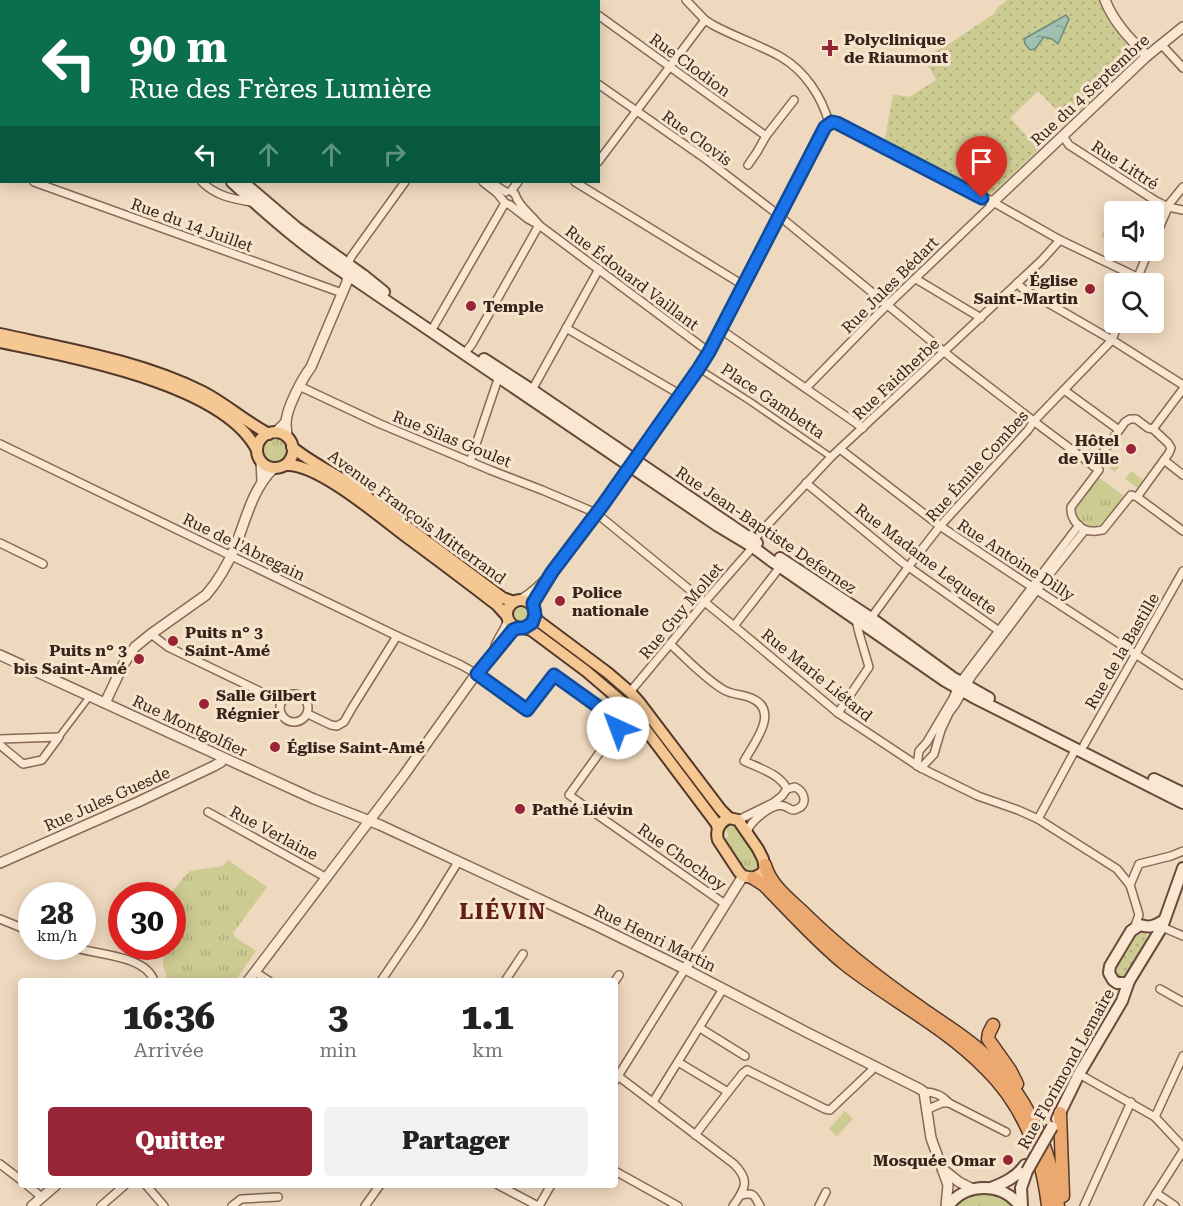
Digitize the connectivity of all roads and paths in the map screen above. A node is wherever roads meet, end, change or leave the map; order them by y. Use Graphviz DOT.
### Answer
graph roads {
  1 [pos="686,0"];
  2 [pos="1105,0"];
  3 [pos="600,16"];
  4 [pos="705,20"];
  5 [pos="1183,27"];
  6 [pos="1161,44"];
  7 [pos="1147,56"];
  8 [pos="670,68"];
  9 [pos="1183,68"];
  10 [pos="600,85"];
  11 [pos="794,100"];
  12 [pos="637,111"];
  13 [pos="829,123"];
  14 [pos="766,136"];
  15 [pos="1066,140"];
  16 [pos="600,159"];
  17 [pos="748,165"];
  18 [pos="37,183"];
  19 [pos="203,183"];
  20 [pos="233,183"];
  21 [pos="248,183"];
  22 [pos="404,183"];
  23 [pos="485,183"];
  24 [pos="491,183"];
  25 [pos="517,183"];
  26 [pos="581,183"];
  27 [pos="1183,187"];
  28 [pos="508,198"];
  29 [pos="253,201"];
  30 [pos="993,203"];
  31 [pos="1168,207"];
  32 [pos="1183,210"];
  33 [pos="779,216"];
  34 [pos="1164,216"];
  35 [pos="539,225"];
  36 [pos="1060,240"];
  37 [pos="599,268"];
  38 [pos="348,270"];
  39 [pos="1123,273"];
  40 [pos="916,279"];
  41 [pos="1017,283"];
  42 [pos="743,285"];
  43 [pos="342,293"];
  44 [pos="887,306"];
  45 [pos="981,318"];
  46 [pos="434,326"];
  47 [pos="566,328"];
  48 [pos="720,329"];
  49 [pos="1115,333"];
  50 [pos="0,334"];
  51 [pos="1112,340"];
  52 [pos="0,342"];
  53 [pos="468,349"];
  54 [pos="709,352"];
  55 [pos="944,352"];
  56 [pos="699,368"];
  57 [pos="500,374"];
  58 [pos="1183,385"];
  59 [pos="299,386"];
  60 [pos="806,388"];
  61 [pos="1183,389"];
  62 [pos="532,390"];
  63 [pos="1064,390"];
  64 [pos="681,395"];
  65 [pos="1034,421"];
  66 [pos="286,422"];
  67 [pos="863,429"];
  68 [pos="1153,429"];
  69 [pos="1119,430"];
  70 [pos="272,433"];
  71 [pos="290,442"];
  72 [pos="0,444"];
  73 [pos="840,449"];
  74 [pos="257,450"];
  75 [pos="831,457"];
  76 [pos="1164,460"];
  77 [pos="261,461"];
  78 [pos="470,462"];
  79 [pos="633,463"];
  80 [pos="286,465"];
  81 [pos="310,465"];
  82 [pos="274,468"];
  83 [pos="1096,468"];
  84 [pos="1183,475"];
  85 [pos="262,481"];
  86 [pos="806,483"];
  87 [pos="1134,496"];
  88 [pos="596,513"];
  89 [pos="940,526"];
  90 [pos="1082,528"];
  91 [pos="1183,531"];
  92 [pos="0,543"];
  93 [pos="754,543"];
  94 [pos="231,555"];
  95 [pos="43,564"];
  96 [pos="780,567"];
  97 [pos="909,567"];
  98 [pos="1183,571"];
  99 [pos="552,572"];
  100 [pos="1034,588"];
  101 [pos="500,601"];
  102 [pos="517,601"];
  103 [pos="704,602"];
  104 [pos="534,611"];
  105 [pos="871,618"];
  106 [pos="856,620"];
  107 [pos="514,623"];
  108 [pos="734,626"];
  109 [pos="1001,632"];
  110 [pos="151,634"];
  111 [pos="398,636"];
  112 [pos="670,644"];
  113 [pos="0,655"];
  114 [pos="1136,655"];
  115 [pos="477,674"];
  116 [pos="1183,685"];
  117 [pos="962,687"];
  118 [pos="630,692"];
  119 [pos="90,696"];
  120 [pos="282,702"];
  121 [pos="105,703"];
  122 [pos="838,713"];
  123 [pos="308,714"];
  124 [pos="59,737"];
  125 [pos="0,739"];
  126 [pos="0,745"];
  127 [pos="1080,747"];
  128 [pos="223,758"];
  129 [pos="919,767"];
  130 [pos="786,789"];
  131 [pos="1183,793"];
  132 [pos="782,796"];
  133 [pos="1183,802"];
  134 [pos="784,806"];
  135 [pos="208,813"];
  136 [pos="733,819"];
  137 [pos="1038,819"];
  138 [pos="369,821"];
  139 [pos="718,828"];
  140 [pos="747,832"];
  141 [pos="1183,851"];
  142 [pos="1171,856"];
  143 [pos="458,862"];
  144 [pos="0,863"];
  145 [pos="765,865"];
  146 [pos="1183,867"];
  147 [pos="748,877"];
  148 [pos="327,878"];
  149 [pos="1130,885"];
  150 [pos="725,904"];
  151 [pos="0,919"];
  152 [pos="1163,924"];
  153 [pos="18,926"];
  154 [pos="1139,928"];
  155 [pos="1183,936"];
  156 [pos="1152,942"];
  157 [pos="96,953"];
  158 [pos="524,954"];
  159 [pos="685,969"];
  160 [pos="255,972"];
  161 [pos="153,978"];
  162 [pos="250,978"];
  163 [pos="264,978"];
  164 [pos="383,978"];
  165 [pos="507,978"];
  166 [pos="1130,981"];
  167 [pos="1117,983"];
  168 [pos="723,989"];
  169 [pos="1160,989"];
  170 [pos="1183,1002"];
  171 [pos="993,1025"];
  172 [pos="700,1028"];
  173 [pos="745,1056"];
  174 [pos="1183,1056"];
  175 [pos="678,1062"];
  176 [pos="874,1065"];
  177 [pos="1079,1074"];
  178 [pos="618,1076"];
  179 [pos="618,1080"];
  180 [pos="728,1092"];
  181 [pos="924,1092"];
  182 [pos="653,1102"];
  183 [pos="1131,1102"];
  184 [pos="949,1103"];
  185 [pos="926,1110"];
  186 [pos="1031,1115"];
  187 [pos="1155,1118"];
  188 [pos="1053,1120"];
  189 [pos="1006,1132"];
  190 [pos="694,1135"];
  191 [pos="1183,1149"];
  192 [pos="0,1164"];
  193 [pos="942,1167"];
  194 [pos="1026,1168"];
  195 [pos="618,1173"];
  196 [pos="18,1178"];
  197 [pos="29,1188"];
  198 [pos="53,1188"];
  199 [pos="122,1188"];
  200 [pos="149,1188"];
  201 [pos="378,1188"];
  202 [pos="504,1188"];
  203 [pos="549,1188"];
  204 [pos="991,1188"];
  205 [pos="973,1189"];
  206 [pos="826,1192"];
  207 [pos="1156,1193"];
  208 [pos="741,1195"];
  209 [pos="278,1197"];
  210 [pos="37,1203"];
  211 [pos="101,1206"];
  212 [pos="164,1206"];
  213 [pos="232,1206"];
  214 [pos="365,1206"];
  215 [pos="539,1206"];
  216 [pos="678,1206"];
  217 [pos="734,1206"];
  218 [pos="760,1206"];
  219 [pos="819,1206"];
  220 [pos="947,1206"];
  221 [pos="1021,1206"];
  222 [pos="1048,1206"];
  223 [pos="1058,1206"];
  224 [pos="1064,1206"];
  225 [pos="1084,1206"];
  226 [pos="1148,1206"];
  227 [pos="1175,1206"];
  1 -- 4 [label="street"];
  2 -- 7 [label="street"];
  3 -- 8 [label="street, Rue Clodion"];
  4 -- 8 [label="street"];
  4 -- 13 [label="street"];
  5 -- 6 [label="street, Rue du 4 Septembre"];
  6 -- 7 [label="street, Rue du 4 Septembre"];
  6 -- 9 [label="street"];
  7 -- 15 [label="street, Rue du 4 Septembre"];
  8 -- 12 [label="street"];
  8 -- 14 [label="street, Rue Clodion"];
  10 -- 12 [label="street, Rue Clovis"];
  11 -- 14 [label="street"];
  12 -- 16 [label="street"];
  12 -- 33 [label="street, Rue Clovis"];
  13 -- 30 [label="street"];
  13 -- 33 [label="street"];
  14 -- 17 [label="street"];
  15 -- 30 [label="street, Rue du 4 Septembre"];
  15 -- 31 [label="street, Rue Littré"];
  18 -- 43 [label="street, Rue du 14 Juillet"];
  19 -- 29 [label="street"];
  20 -- 29 [label="main road"];
  21 -- 38 [label="main road"];
  22 -- 38 [label="street"];
  23 -- 28 [label="street, Rue Édouard Vaillant"];
  24 -- 28 [label="street, Rue Édouard Vaillant"];
  25 -- 28 [label="street"];
  26 -- 42 [label="street"];
  27 -- 31 [label="street"];
  28 -- 35 [label="street, Rue Édouard Vaillant"];
  28 -- 46 [label="street"];
  29 -- 38 [label="main road"];
  30 -- 36 [label="street"];
  30 -- 40 [label="street, Rue Jules Bédart"];
  31 -- 32 [label="street, Rue Littré"];
  31 -- 34 [label="street"];
  33 -- 42 [label="street"];
  33 -- 44 [label="street, Rue Clovis"];
  35 -- 37 [label="street, Rue Édouard Vaillant"];
  35 -- 53 [label="street"];
  36 -- 39 [label="street"];
  36 -- 41 [label="street, Rue Faidherbe"];
  37 -- 47 [label="street"];
  37 -- 54 [label="street, Rue Édouard Vaillant"];
  38 -- 43 [label="street"];
  38 -- 46 [label="main road, Rue Jean-Baptiste Defernez"];
  38 -- 57 [label="main road, Rue Jean-Baptiste Defernez"];
  40 -- 44 [label="street, Rue Jules Bédart"];
  40 -- 45 [label="street"];
  41 -- 45 [label="street, Rue Faidherbe"];
  41 -- 51 [label="street"];
  42 -- 48 [label="street"];
  43 -- 59 [label="street"];
  44 -- 55 [label="street, Rue Clovis"];
  44 -- 60 [label="street, Rue Jules Bédart"];
  45 -- 55 [label="street, Rue Faidherbe"];
  46 -- 53 [label="main road, Rue Jean-Baptiste Defernez"];
  47 -- 62 [label="street"];
  47 -- 64 [label="street"];
  48 -- 54 [label="street"];
  48 -- 60 [label="street, Place Gambetta"];
  49 -- 51 [label="street"];
  50 -- 70 [label="main road"];
  51 -- 58 [label="street"];
  51 -- 63 [label="street, Rue Émile Combes"];
  52 -- 74 [label="main road"];
  53 -- 57 [label="main road, Rue Jean-Baptiste Defernez"];
  54 -- 56 [label="street"];
  55 -- 65 [label="street, Rue Clovis"];
  55 -- 67 [label="street, Rue Faidherbe"];
  56 -- 64 [label="street"];
  56 -- 75 [label="street, Place Gambetta"];
  57 -- 62 [label="main road, Rue Jean-Baptiste Defernez"];
  57 -- 78 [label="street"];
  57 -- 79 [label="main road, Rue Jean-Baptiste Defernez"];
  59 -- 66 [label="street"];
  59 -- 78 [label="street, Rue Silas Goulet"];
  60 -- 67 [label="street, Place Gambetta"];
  61 -- 68 [label="street"];
  62 -- 79 [label="main road, Rue Jean-Baptiste Defernez"];
  63 -- 65 [label="street, Rue Émile Combes"];
  63 -- 69 [label="street"];
  64 -- 79 [label="street"];
  65 -- 83 [label="street, Rue Clovis"];
  65 -- 89 [label="street, Rue Émile Combes"];
  66 -- 70 [label="street"];
  66 -- 71 [label="street"];
  67 -- 73 [label="street, Rue Faidherbe"];
  68 -- 69 [label="street"];
  68 -- 76 [label="street"];
  69 -- 83 [label="street"];
  70 -- 71 [label="main road"];
  70 -- 74 [label="main road"];
  71 -- 80 [label="main road"];
  71 -- 81 [label="main road"];
  72 -- 94 [label="street, Rue de l'Abregain"];
  73 -- 75 [label="street, Rue Faidherbe"];
  73 -- 89 [label="street, Rue Antoine Dilly"];
  74 -- 77 [label="main road"];
  75 -- 86 [label="street, Rue Faidherbe"];
  76 -- 84 [label="street"];
  76 -- 87 [label="street"];
  77 -- 82 [label="main road"];
  77 -- 85 [label="street"];
  78 -- 88 [label="street, Rue Silas Goulet"];
  79 -- 88 [label="street"];
  79 -- 93 [label="main road, Rue Jean-Baptiste Defernez"];
  80 -- 81 [label="main road"];
  80 -- 82 [label="main road"];
  81 -- 101 [label="main road, Avenue François Mitterrand"];
  82 -- 85 [label="street"];
  83 -- 90 [label="street"];
  85 -- 94 [label="street"];
  86 -- 93 [label="street, Rue Faidherbe"];
  86 -- 97 [label="street, Rue Madame Lequette"];
  87 -- 90 [label="street"];
  87 -- 91 [label="street"];
  88 -- 99 [label="street"];
  88 -- 103 [label="street, Rue Marie Liétard"];
  89 -- 97 [label="street, Rue Émile Combes"];
  89 -- 100 [label="street, Rue Antoine Dilly"];
  90 -- 100 [label="street"];
  92 -- 95 [label="street"];
  93 -- 96 [label="main road, Rue Jean-Baptiste Defernez"];
  93 -- 103 [label="street, Rue Guy Mollet"];
  93 -- 105 [label="main road, Rue Jean-Baptiste Defernez"];
  94 -- 110 [label="street"];
  94 -- 111 [label="street, Rue de l'Abregain"];
  96 -- 106 [label="main road, Rue Jean-Baptiste Defernez"];
  96 -- 108 [label="street"];
  97 -- 105 [label="street, Rue Émile Combes"];
  97 -- 109 [label="street, Rue Madame Lequette"];
  98 -- 114 [label="street, Rue de la Bastille"];
  99 -- 102 [label="street"];
  99 -- 104 [label="street"];
  100 -- 109 [label="street"];
  100 -- 114 [label="street, Rue Antoine Dilly"];
  101 -- 102 [label="main road"];
  101 -- 107 [label="main road"];
  102 -- 104 [label="main road"];
  102 -- 107 [label="main road"];
  103 -- 108 [label="street, Rue Marie Liétard"];
  103 -- 112 [label="street, Rue Guy Mollet"];
  104 -- 107 [label="main road"];
  104 -- 118 [label="main road"];
  105 -- 117 [label="main road, Rue Jean-Baptiste Defernez"];
  106 -- 117 [label="main road, Rue Jean-Baptiste Defernez"];
  106 -- 122 [label="street"];
  107 -- 115 [label="street"];
  107 -- 139 [label="main road"];
  108 -- 122 [label="street, Rue Marie Liétard"];
  109 -- 117 [label="street"];
  110 -- 120 [label="street"];
  110 -- 121 [label="street"];
  111 -- 115 [label="street, Rue de l'Abregain"];
  111 -- 123 [label="street"];
  112 -- 118 [label="street, Rue Guy Mollet"];
  112 -- 130 [label="street"];
  113 -- 119 [label="street, Rue Montgolfier"];
  114 -- 116 [label="street, Rue Antoine Dilly"];
  114 -- 127 [label="street, Rue de la Bastille"];
  115 -- 138 [label="street"];
  115 -- 150 [label="street, Rue Chochoy"];
  117 -- 127 [label="main road, Rue Jean-Baptiste Defernez"];
  117 -- 129 [label="street"];
  117 -- 129 [label="street"];
  118 -- 136 [label="main road"];
  119 -- 121 [label="street, Rue Montgolfier"];
  119 -- 124 [label="street"];
  120 -- 123 [label="street"];
  120 -- 123 [label="street"];
  121 -- 128 [label="street, Rue Montgolfier"];
  122 -- 129 [label="street, Rue Marie Liétard"];
  124 -- 125 [label="street"];
  124 -- 126 [label="street"];
  127 -- 131 [label="main road, Rue Jean-Baptiste Defernez"];
  127 -- 133 [label="main road, Rue Jean-Baptiste Defernez"];
  127 -- 137 [label="street, Rue de la Bastille"];
  128 -- 138 [label="street, Rue Montgolfier"];
  128 -- 144 [label="street, Rue Jules Guesde"];
  129 -- 137 [label="street, Rue Marie Liétard"];
  130 -- 132 [label="street"];
  130 -- 134 [label="street"];
  132 -- 134 [label="street"];
  132 -- 136 [label="street"];
  134 -- 140 [label="street"];
  135 -- 148 [label="street, Rue Verlaine"];
  136 -- 139 [label="main road"];
  136 -- 140 [label="main road"];
  137 -- 149 [label="street, Rue Marie Liétard"];
  138 -- 143 [label="street, Rue Henri Martin"];
  138 -- 148 [label="street"];
  139 -- 147 [label="main road"];
  140 -- 145 [label="main road"];
  141 -- 142 [label="street"];
  142 -- 146 [label="street"];
  142 -- 149 [label="street"];
  143 -- 159 [label="street, Rue Henri Martin"];
  143 -- 164 [label="street"];
  145 -- 147 [label="main road"];
  145 -- 186 [label="highway"];
  146 -- 152 [label="main road, Rue Florimond Lemaire"];
  147 -- 150 [label="street"];
  147 -- 222 [label="highway"];
  148 -- 160 [label="street"];
  149 -- 154 [label="street"];
  150 -- 159 [label="street"];
  151 -- 153 [label="street"];
  152 -- 154 [label="main road"];
  152 -- 155 [label="street"];
  152 -- 156 [label="main road, Rue Florimond Lemaire"];
  154 -- 156 [label="main road"];
  154 -- 167 [label="main road, Rue Florimond Lemaire"];
  156 -- 166 [label="main road, Rue Florimond Lemaire"];
  157 -- 161 [label="street"];
  158 -- 165 [label="street"];
  159 -- 168 [label="street, Rue Henri Martin"];
  159 -- 178 [label="street"];
  160 -- 162 [label="street"];
  160 -- 163 [label="street"];
  166 -- 167 [label="main road"];
  166 -- 177 [label="main road, Rue Florimond Lemaire"];
  167 -- 188 [label="main road, Rue Florimond Lemaire"];
  168 -- 172 [label="street"];
  168 -- 176 [label="street, Rue Henri Martin"];
  169 -- 170 [label="street"];
  171 -- 186 [label="highway"];
  172 -- 173 [label="street"];
  172 -- 175 [label="street"];
  174 -- 187 [label="street"];
  175 -- 180 [label="street"];
  175 -- 182 [label="street"];
  176 -- 180 [label="street"];
  176 -- 181 [label="street, Rue Henri Martin"];
  177 -- 183 [label="street"];
  177 -- 188 [label="main road, Rue Florimond Lemaire"];
  179 -- 182 [label="street"];
  180 -- 190 [label="street"];
  181 -- 184 [label="street"];
  181 -- 185 [label="street"];
  182 -- 190 [label="street"];
  183 -- 187 [label="street"];
  183 -- 225 [label="street"];
  184 -- 185 [label="street"];
  184 -- 189 [label="street"];
  185 -- 193 [label="street"];
  186 -- 223 [label="highway"];
  187 -- 191 [label="street"];
  188 -- 194 [label="main road, Rue Florimond Lemaire, bridge"];
  188 -- 224 [label="highway"];
  190 -- 208 [label="street"];
  191 -- 207 [label="street"];
  192 -- 196 [label="street"];
  193 -- 205 [label="street"];
  193 -- 220 [label="street"];
  194 -- 204 [label="main road"];
  194 -- 221 [label="main road"];
  195 -- 216 [label="street"];
  197 -- 210 [label="street"];
  198 -- 210 [label="street"];
  199 -- 211 [label="street"];
  200 -- 212 [label="street"];
  201 -- 214 [label="street"];
  202 -- 215 [label="street"];
  203 -- 215 [label="street"];
  204 -- 205 [label="main road"];
  204 -- 221 [label="main road"];
  205 -- 220 [label="main road"];
  206 -- 219 [label="street"];
  207 -- 226 [label="street"];
  207 -- 227 [label="street"];
  208 -- 217 [label="street"];
  208 -- 218 [label="street"];
  209 -- 213 [label="street"];
}
